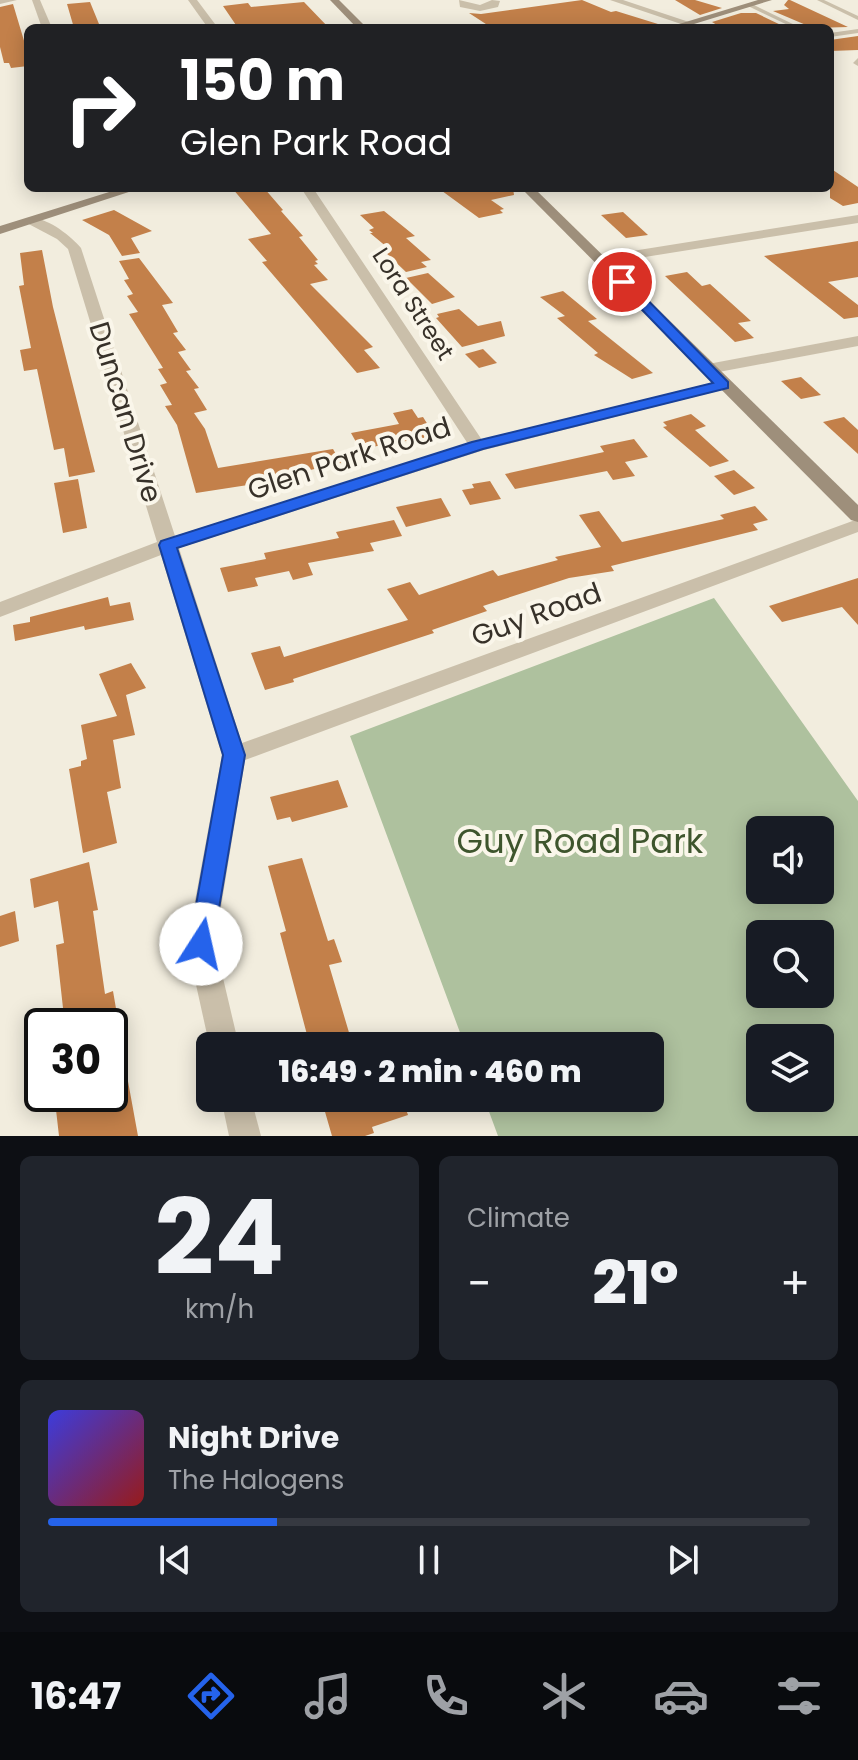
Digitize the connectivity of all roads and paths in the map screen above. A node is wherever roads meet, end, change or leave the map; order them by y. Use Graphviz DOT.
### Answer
graph roads {
  1 [pos="13,0"];
  2 [pos="36,0"];
  3 [pos="192,0"];
  4 [pos="334,0"];
  5 [pos="463,0"];
  6 [pos="495,0"];
  7 [pos="505,0"];
  8 [pos="614,0"];
  9 [pos="768,0"];
  10 [pos="820,0"];
  11 [pos="0,1"];
  12 [pos="750,5"];
  13 [pos="858,18"];
  14 [pos="687,23"];
  15 [pos="45,24"];
  16 [pos="210,24"];
  17 [pos="358,24"];
  18 [pos="684,24"];
  19 [pos="790,24"];
  20 [pos="858,31"];
  21 [pos="834,34"];
  22 [pos="110,192"];
  23 [pos="310,192"];
  24 [pos="531,192"];
  25 [pos="858,219"];
  26 [pos="30,221"];
  27 [pos="0,230"];
  28 [pos="601,260"];
  29 [pos="858,341"];
  30 [pos="708,369"];
  31 [pos="723,385"];
  32 [pos="478,446"];
  33 [pos="858,516"];
  34 [pos="858,525"];
  35 [pos="168,545"];
  36 [pos="0,610"];
  37 [pos="234,755"];
  38 [pos="221,1032"];
  39 [pos="239,1112"];
  40 [pos="245,1136"];
  1 -- 11 [label="street"];
  2 -- 15 [label="street"];
  3 -- 16 [label="street"];
  4 -- 17 [label="main road"];
  5 -- 6 [label="street"];
  6 -- 7 [label="street"];
  8 -- 14 [label="street"];
  9 -- 12 [label="main road"];
  10 -- 13 [label="lane"];
  12 -- 14 [label="main road"];
  12 -- 19 [label="lane"];
  14 -- 18 [label="main road"];
  20 -- 21 [label="lane"];
  22 -- 26 [label="main road"];
  23 -- 32 [label="street, Lora Street"];
  24 -- 28 [label="main road"];
  25 -- 28 [label="street"];
  26 -- 27 [label="main road"];
  26 -- 35 [label="street, Duncan Drive"];
  28 -- 30 [label="main road"];
  29 -- 30 [label="street"];
  30 -- 31 [label="main road"];
  31 -- 32 [label="street, Glen Park Road"];
  31 -- 33 [label="main road"];
  32 -- 35 [label="street, Glen Park Road"];
  34 -- 37 [label="street, Guy Road"];
  35 -- 36 [label="street, Glen Park Road"];
  35 -- 37 [label="street, Duncan Drive"];
  37 -- 38 [label="street, Duncan Drive"];
  39 -- 40 [label="street"];
}
